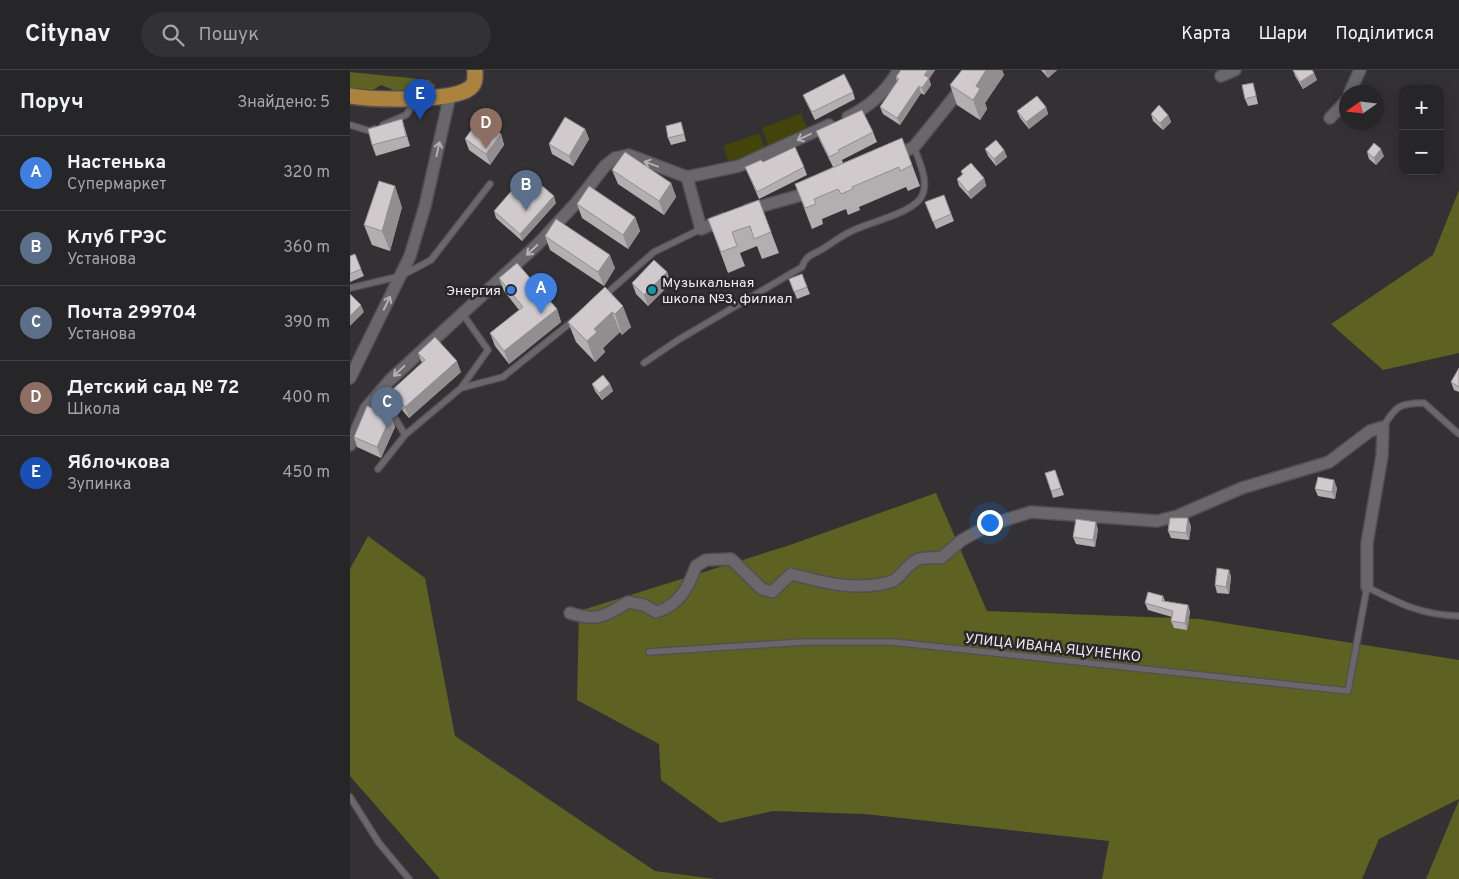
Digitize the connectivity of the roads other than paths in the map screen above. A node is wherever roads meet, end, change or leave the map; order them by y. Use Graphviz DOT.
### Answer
graph roads {
  1 [pos="475,70"];
  2 [pos="899,70"];
  3 [pos="976,70"];
  4 [pos="1235,70"];
  5 [pos="1360,70"];
  6 [pos="1221,76"];
  7 [pos="1353,85"];
  8 [pos="450,95"];
  9 [pos="350,96"];
  10 [pos="417,98"];
  11 [pos="1339,108"];
  12 [pos="1330,118"];
  13 [pos="350,126"];
  14 [pos="914,147"];
  15 [pos="881,163"];
  16 [pos="687,177"];
  17 [pos="490,184"];
  18 [pos="823,188"];
  19 [pos="701,228"];
  20 [pos="401,276"];
  21 [pos="350,288"];
  22 [pos="597,302"];
  23 [pos="462,313"];
  24 [pos="583,313"];
  25 [pos="644,363"];
  26 [pos="350,378"];
  27 [pos="461,388"];
  28 [pos="380,392"];
  29 [pos="1383,427"];
  30 [pos="1459,434"];
  31 [pos="405,435"];
  32 [pos="350,445"];
  33 [pos="378,469"];
  34 [pos="1368,588"];
  35 [pos="570,613"];
  36 [pos="1459,616"];
  37 [pos="650,652"];
  38 [pos="350,797"];
  39 [pos="409,879"];
  1 -- 8 [label="main road"];
  2 -- 16 [label="street, one-way"];
  3 -- 14 [label="street"];
  4 -- 6 [label="street"];
  5 -- 7 [label="street"];
  8 -- 10 [label="main road"];
  20 -- 8 [label="street, one-way"];
  9 -- 10 [label="main road"];
  10 -- 13 [label="lane"];
  11 -- 12 [label="street"];
  14 -- 15 [label="street"];
  14 -- 25 [label="lane"];
  16 -- 19 [label="street"];
  16 -- 23 [label="street, one-way"];
  17 -- 20 [label="lane"];
  18 -- 19 [label="street"];
  19 -- 22 [label="lane"];
  20 -- 21 [label="lane"];
  26 -- 20 [label="street, one-way"];
  23 -- 27 [label="lane"];
  23 -- 28 [label="street, one-way"];
  24 -- 27 [label="lane"];
  27 -- 31 [label="lane"];
  28 -- 31 [label="lane"];
  28 -- 32 [label="street"];
  29 -- 30 [label="lane"];
  29 -- 34 [label="street"];
  29 -- 35 [label="street"];
  31 -- 33 [label="lane"];
  34 -- 36 [label="lane"];
  34 -- 37 [label="lane, УЛИЦА ИВАНА ЯЦУНЕНКО"];
  38 -- 39 [label="lane"];
}
